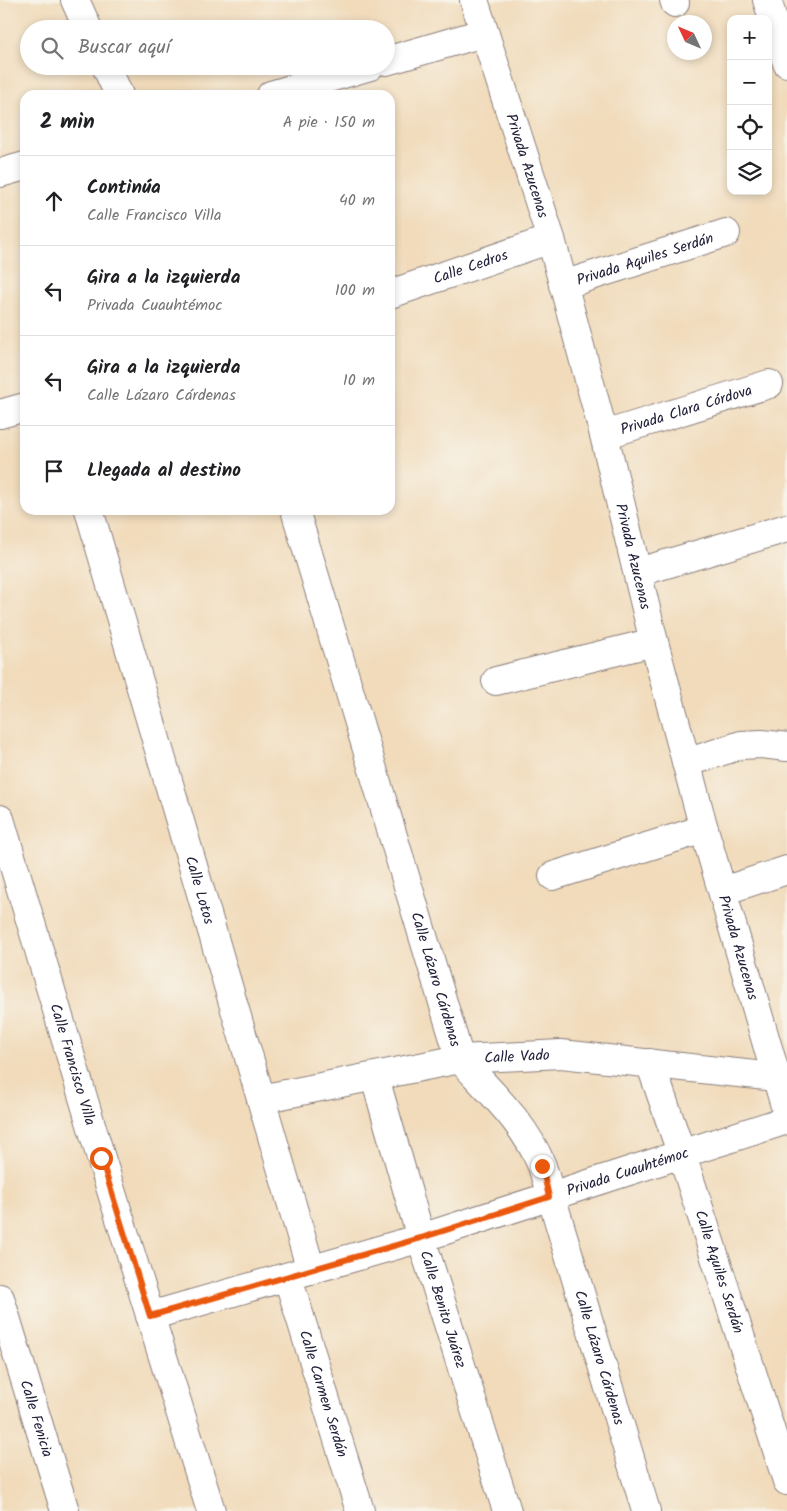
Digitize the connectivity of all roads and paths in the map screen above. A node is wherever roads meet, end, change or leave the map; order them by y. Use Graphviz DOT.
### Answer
graph roads {
  1 [pos="74,0"];
  2 [pos="474,0"];
  3 [pos="767,0"];
  4 [pos="84,20"];
  5 [pos="484,33"];
  6 [pos="395,59"];
  7 [pos="787,62"];
  8 [pos="110,75"];
  9 [pos="339,75"];
  10 [pos="117,90"];
  11 [pos="288,90"];
  12 [pos="20,167"];
  13 [pos="0,173"];
  14 [pos="726,232"];
  15 [pos="551,239"];
  16 [pos="563,285"];
  17 [pos="395,292"];
  18 [pos="769,384"];
  19 [pos="20,408"];
  20 [pos="0,414"];
  21 [pos="604,435"];
  22 [pos="90,515"];
  23 [pos="297,515"];
  24 [pos="787,528"];
  25 [pos="639,572"];
  26 [pos="654,642"];
  27 [pos="496,681"];
  28 [pos="787,747"];
  29 [pos="686,763"];
  30 [pos="0,819"];
  31 [pos="704,829"];
  32 [pos="787,870"];
  33 [pos="553,876"];
  34 [pos="723,891"];
  35 [pos="777,1037"];
  36 [pos="460,1059"];
  37 [pos="650,1063"];
  38 [pos="776,1077"];
  39 [pos="375,1078"];
  40 [pos="261,1100"];
  41 [pos="787,1113"];
  42 [pos="787,1120"];
  43 [pos="682,1155"];
  44 [pos="549,1197"];
  45 [pos="421,1238"];
  46 [pos="300,1274"];
  47 [pos="0,1298"];
  48 [pos="150,1316"];
  49 [pos="787,1481"];
  50 [pos="66,1511"];
  51 [pos="211,1511"];
  52 [pos="360,1511"];
  53 [pos="506,1511"];
  54 [pos="646,1511"];
  1 -- 4 [label="street"];
  2 -- 5 [label="street, Privada Azucenas"];
  3 -- 7 [label="street"];
  5 -- 6 [label="street"];
  5 -- 15 [label="street, Privada Azucenas"];
  8 -- 10 [label="street"];
  9 -- 11 [label="street"];
  12 -- 13 [label="street"];
  14 -- 16 [label="street, Privada Aquiles Serdán"];
  15 -- 16 [label="street, Privada Azucenas"];
  15 -- 17 [label="street, Calle Cedros"];
  16 -- 21 [label="street, Privada Azucenas"];
  18 -- 21 [label="street, Privada Clara Córdova"];
  19 -- 20 [label="street"];
  21 -- 25 [label="street, Privada Azucenas"];
  22 -- 40 [label="street, Calle Lotos"];
  23 -- 36 [label="street, Calle Lázaro Cárdenas"];
  24 -- 25 [label="street"];
  25 -- 26 [label="street, Privada Azucenas"];
  26 -- 27 [label="street"];
  26 -- 29 [label="street, Privada Azucenas"];
  28 -- 29 [label="street"];
  29 -- 31 [label="street, Privada Azucenas"];
  30 -- 48 [label="street, Calle Francisco Villa"];
  31 -- 33 [label="street"];
  31 -- 34 [label="street, Privada Azucenas"];
  32 -- 34 [label="street"];
  34 -- 35 [label="street, Privada Azucenas"];
  35 -- 38 [label="street, Privada Azucenas"];
  36 -- 37 [label="street, Calle Vado"];
  36 -- 39 [label="street, Calle Vado"];
  36 -- 44 [label="street, Calle Lázaro Cárdenas"];
  37 -- 38 [label="street, Calle Vado"];
  37 -- 43 [label="street, Calle Aquiles Serdán"];
  38 -- 41 [label="street, Privada Azucenas"];
  39 -- 40 [label="street, Calle Vado"];
  39 -- 45 [label="street, Calle Benito Juárez"];
  40 -- 46 [label="street, Calle Lotos"];
  42 -- 43 [label="street, Privada Cuauhtémoc"];
  43 -- 44 [label="street, Privada Cuauhtémoc"];
  43 -- 49 [label="street, Calle Aquiles Serdán"];
  44 -- 45 [label="street, Privada Cuauhtémoc"];
  44 -- 54 [label="street, Calle Lázaro Cárdenas"];
  45 -- 46 [label="street, Privada Cuauhtémoc"];
  45 -- 53 [label="street, Calle Benito Juárez"];
  46 -- 48 [label="street, Privada Cuauhtémoc"];
  46 -- 52 [label="street, Calle Carmen Serdán"];
  47 -- 50 [label="street, Calle Fenicia"];
  48 -- 51 [label="street, Calle Francisco Villa"];
}
